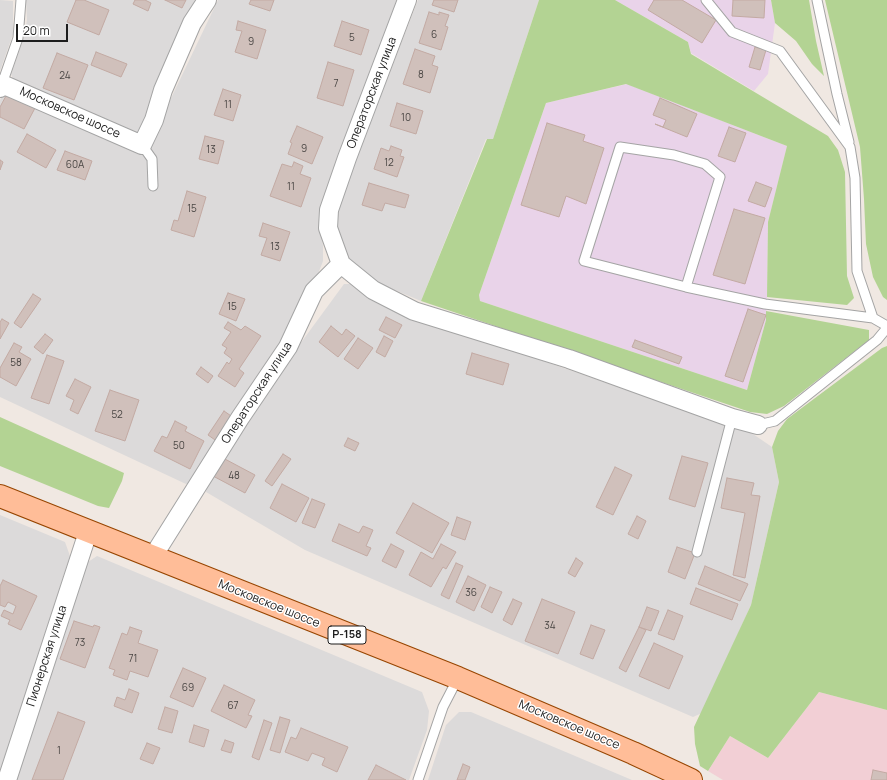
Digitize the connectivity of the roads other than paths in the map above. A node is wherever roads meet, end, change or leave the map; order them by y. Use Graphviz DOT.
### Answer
graph roads {
  1 [pos="21,0"];
  2 [pos="207,0"];
  3 [pos="407,0"];
  4 [pos="706,0"];
  5 [pos="817,0"];
  6 [pos="1,86"];
  7 [pos="142,145"];
  8 [pos="850,148"];
  9 [pos="153,186"];
  10 [pos="341,264"];
  11 [pos="686,286"];
  12 [pos="873,318"];
  13 [pos="887,327"];
  14 [pos="732,418"];
  15 [pos="758,425"];
  16 [pos="0,496"];
  17 [pos="88,532"];
  18 [pos="697,552"];
  19 [pos="152,558"];
  20 [pos="458,678"];
  21 [pos="7,780"];
  22 [pos="418,780"];
  23 [pos="691,780"];
  1 -- 6 [label="lane"];
  2 -- 7 [label="street"];
  3 -- 10 [label="street, Операторская улица"];
  4 -- 8 [label="lane"];
  5 -- 8 [label="lane"];
  6 -- 7 [label="street, Московское шоссе"];
  7 -- 9 [label="lane"];
  8 -- 12 [label="lane"];
  10 -- 14 [label="street"];
  10 -- 19 [label="street, Операторская улица"];
  11 -- 11 [label="lane"];
  11 -- 12 [label="lane"];
  12 -- 13 [label="lane"];
  13 -- 15 [label="lane"];
  14 -- 15 [label="street"];
  14 -- 18 [label="lane"];
  16 -- 17 [label="main road, Московское шоссе / Р-158"];
  17 -- 19 [label="main road, Московское шоссе / Р-158"];
  17 -- 21 [label="street, Пионерская улица"];
  19 -- 20 [label="main road, Московское шоссе / Р-158"];
  20 -- 22 [label="lane"];
  20 -- 23 [label="main road, Московское шоссе / Р-158"];
}
